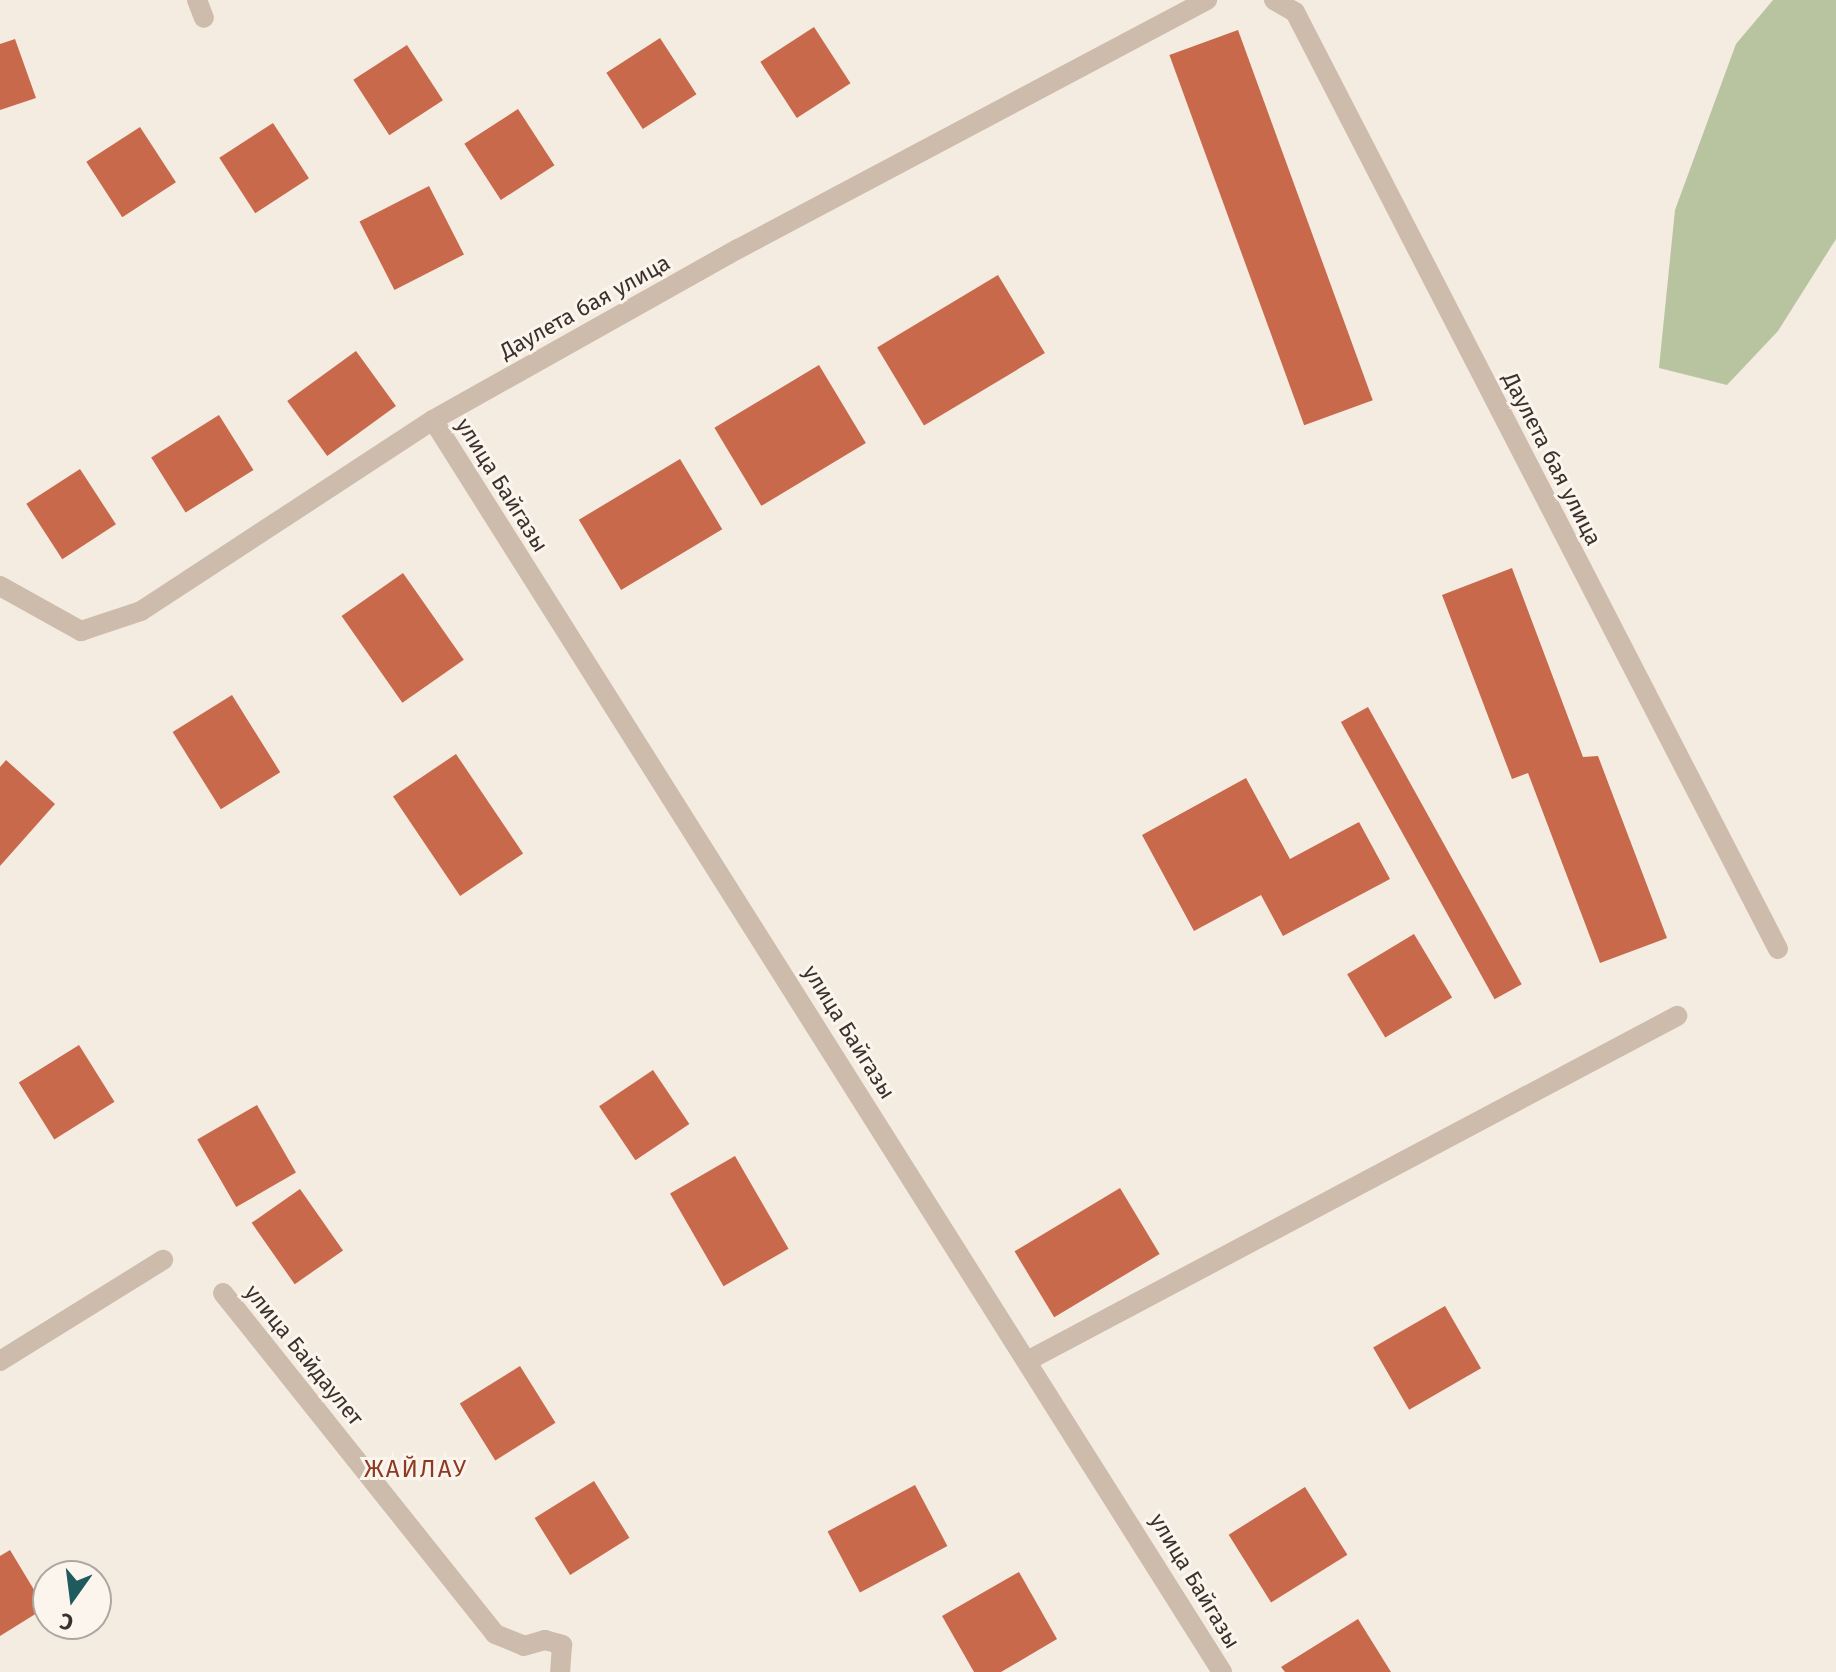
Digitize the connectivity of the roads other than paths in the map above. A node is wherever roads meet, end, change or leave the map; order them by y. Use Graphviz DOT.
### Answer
graph roads {
  1 [pos="1207,0"];
  2 [pos="1274,0"];
  3 [pos="433,420"];
  4 [pos="0,586"];
  5 [pos="1778,949"];
  6 [pos="1677,1016"];
  7 [pos="163,1260"];
  8 [pos="223,1293"];
  9 [pos="1029,1360"];
  10 [pos="0,1361"];
  11 [pos="560,1672"];
  12 [pos="1222,1672"];
  1 -- 3 [label="street, Даулета бая улица"];
  2 -- 5 [label="street, Даулета бая улица"];
  3 -- 4 [label="street, Даулета бая улица"];
  3 -- 9 [label="street, улица Байгазы"];
  6 -- 9 [label="street"];
  7 -- 10 [label="street"];
  8 -- 11 [label="street, улица Байдаулет"];
  9 -- 12 [label="street, улица Байгазы"];
}
